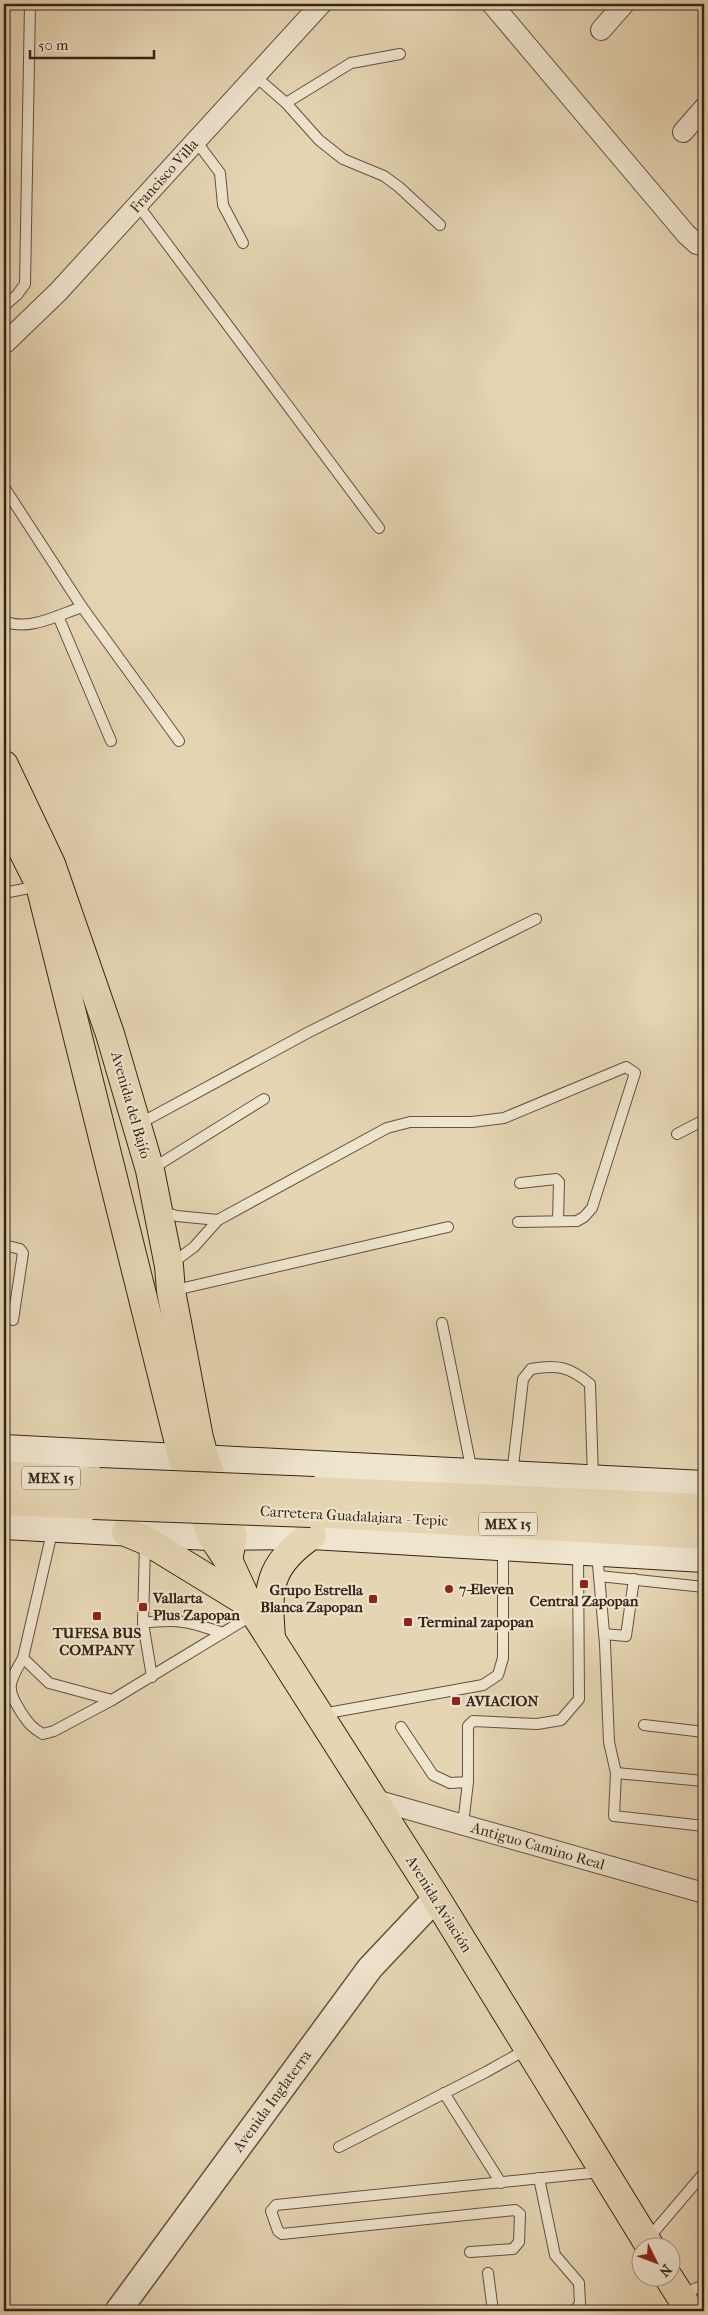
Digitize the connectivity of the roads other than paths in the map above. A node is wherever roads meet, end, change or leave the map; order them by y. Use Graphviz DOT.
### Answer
graph roads {
  1 [pos="30,4"];
  2 [pos="321,4"];
  3 [pos="492,4"];
  4 [pos="624,4"];
  5 [pos="601,30"];
  6 [pos="400,54"];
  7 [pos="255,76"];
  8 [pos="286,103"];
  9 [pos="704,108"];
  10 [pos="683,132"];
  11 [pos="196,141"];
  12 [pos="138,205"];
  13 [pos="440,225"];
  14 [pos="242,243"];
  15 [pos="704,246"];
  16 [pos="4,306"];
  17 [pos="4,344"];
  18 [pos="4,487"];
  19 [pos="379,528"];
  20 [pos="82,607"];
  21 [pos="58,616"];
  22 [pos="4,621"];
  23 [pos="111,741"];
  24 [pos="179,741"];
  25 [pos="4,765"];
  26 [pos="4,813"];
  27 [pos="40,885"];
  28 [pos="4,893"];
  29 [pos="536,919"];
  30 [pos="264,1099"];
  31 [pos="704,1120"];
  32 [pos="137,1125"];
  33 [pos="677,1134"];
  34 [pos="150,1170"];
  35 [pos="520,1183"];
  36 [pos="157,1210"];
  37 [pos="218,1220"];
  38 [pos="558,1221"];
  39 [pos="518,1222"];
  40 [pos="448,1227"];
  41 [pos="4,1245"];
  42 [pos="170,1279"];
  43 [pos="13,1320"];
  44 [pos="442,1323"];
  45 [pos="4,1449"];
  46 [pos="81,1454"];
  47 [pos="194,1460"];
  48 [pos="472,1473"];
  49 [pos="4,1475"];
  50 [pos="512,1475"];
  51 [pos="592,1480"];
  52 [pos="704,1485"];
  53 [pos="96,1493"];
  54 [pos="4,1501"];
  55 [pos="314,1501"];
  56 [pos="704,1508"];
  57 [pos="4,1525"];
  58 [pos="63,1529"];
  59 [pos="704,1535"];
  60 [pos="135,1536"];
  61 [pos="224,1544"];
  62 [pos="502,1546"];
  63 [pos="704,1558"];
  64 [pos="591,1559"];
  65 [pos="634,1579"];
  66 [pos="704,1587"];
  67 [pos="251,1608"];
  68 [pos="143,1623"];
  69 [pos="223,1633"];
  70 [pos="604,1634"];
  71 [pos="271,1638"];
  72 [pos="23,1658"];
  73 [pos="152,1677"];
  74 [pos="112,1700"];
  75 [pos="319,1714"];
  76 [pos="644,1725"];
  77 [pos="401,1727"];
  78 [pos="704,1732"];
  79 [pos="616,1773"];
  80 [pos="704,1781"];
  81 [pos="468,1782"];
  82 [pos="372,1799"];
  83 [pos="463,1824"];
  84 [pos="704,1826"];
  85 [pos="704,1893"];
  86 [pos="436,1898"];
  87 [pos="528,2048"];
  88 [pos="444,2094"];
  89 [pos="339,2147"];
  90 [pos="604,2172"];
  91 [pos="704,2173"];
  92 [pos="539,2178"];
  93 [pos="501,2182"];
  94 [pos="645,2238"];
  95 [pos="654,2238"];
  96 [pos="470,2252"];
  97 [pos="488,2273"];
  98 [pos="118,2311"];
  99 [pos="492,2311"];
  100 [pos="574,2311"];
  1 -- 16 [label="lane"];
  2 -- 7 [label="street, Francisco Villa"];
  3 -- 15 [label="street"];
  4 -- 5 [label="street"];
  6 -- 8 [label="lane"];
  7 -- 8 [label="lane"];
  7 -- 11 [label="street, Francisco Villa"];
  8 -- 13 [label="lane"];
  9 -- 10 [label="street"];
  11 -- 12 [label="street, Francisco Villa"];
  11 -- 14 [label="lane"];
  12 -- 17 [label="street, Francisco Villa"];
  12 -- 19 [label="lane"];
  18 -- 20 [label="lane"];
  20 -- 21 [label="lane"];
  20 -- 24 [label="lane"];
  21 -- 22 [label="lane"];
  21 -- 23 [label="lane"];
  25 -- 32 [label="main road, Avenida del Bajío"];
  26 -- 27 [label="main road"];
  27 -- 28 [label="lane"];
  27 -- 47 [label="main road"];
  29 -- 32 [label="lane"];
  30 -- 34 [label="lane"];
  31 -- 33 [label="lane"];
  32 -- 34 [label="main road, Avenida del Bajío"];
  34 -- 36 [label="main road, Avenida del Bajío"];
  35 -- 38 [label="lane"];
  36 -- 37 [label="lane"];
  36 -- 42 [label="main road, Avenida del Bajío"];
  37 -- 38 [label="lane"];
  37 -- 42 [label="lane"];
  38 -- 39 [label="lane"];
  40 -- 42 [label="lane"];
  41 -- 43 [label="lane"];
  42 -- 47 [label="main road, Avenida del Bajío"];
  44 -- 48 [label="lane"];
  45 -- 46 [label="main road"];
  46 -- 47 [label="main road"];
  46 -- 58 [label="main road"];
  47 -- 55 [label="main road"];
  47 -- 61 [label="main road, Avenida Aviación"];
  48 -- 50 [label="main road"];
  48 -- 55 [label="main road"];
  49 -- 53 [label="main road, Carretera Guadalajara - Tepic / MEX 15"];
  50 -- 51 [label="main road"];
  50 -- 51 [label="lane"];
  51 -- 52 [label="main road"];
  53 -- 54 [label="main road, Carretera Guadalajara - Tepic / MEX 15"];
  53 -- 55 [label="main road, Carretera Guadalajara - Tepic / MEX 15, bridge"];
  55 -- 56 [label="main road, Carretera Guadalajara - Tepic / MEX 15"];
  55 -- 59 [label="main road, Carretera Guadalajara - Tepic / MEX 15"];
  55 -- 61 [label="main road"];
  55 -- 62 [label="main road"];
  55 -- 71 [label="main road"];
  57 -- 58 [label="main road"];
  58 -- 60 [label="main road"];
  58 -- 72 [label="lane"];
  60 -- 61 [label="main road"];
  60 -- 67 [label="main road"];
  60 -- 68 [label="lane"];
  61 -- 67 [label="main road, Avenida Aviación"];
  62 -- 64 [label="main road"];
  62 -- 75 [label="lane"];
  63 -- 64 [label="main road"];
  64 -- 65 [label="lane"];
  64 -- 70 [label="lane"];
  64 -- 81 [label="lane"];
  65 -- 66 [label="lane"];
  65 -- 70 [label="lane"];
  67 -- 69 [label="lane"];
  67 -- 71 [label="main road, Avenida Aviación"];
  68 -- 69 [label="lane"];
  68 -- 73 [label="lane"];
  69 -- 73 [label="lane"];
  70 -- 79 [label="lane"];
  71 -- 75 [label="main road, Avenida Aviación"];
  72 -- 74 [label="lane"];
  72 -- 74 [label="lane"];
  73 -- 74 [label="lane"];
  75 -- 82 [label="main road, Avenida Aviación"];
  76 -- 78 [label="lane"];
  77 -- 81 [label="lane"];
  79 -- 80 [label="lane"];
  79 -- 84 [label="lane"];
  81 -- 83 [label="lane"];
  82 -- 83 [label="street, Antiguo Camino Real"];
  82 -- 86 [label="main road, Avenida Aviación"];
  83 -- 85 [label="street, Antiguo Camino Real"];
  86 -- 87 [label="main road, Avenida Aviación"];
  86 -- 98 [label="street, Avenida Inglaterra"];
  87 -- 88 [label="lane"];
  87 -- 90 [label="main road, Avenida Aviación"];
  88 -- 89 [label="lane"];
  88 -- 93 [label="lane"];
  90 -- 92 [label="lane"];
  90 -- 94 [label="main road, Avenida Aviación"];
  91 -- 95 [label="lane"];
  92 -- 93 [label="lane"];
  92 -- 100 [label="lane"];
  93 -- 96 [label="lane"];
  97 -- 99 [label="lane"];
}
